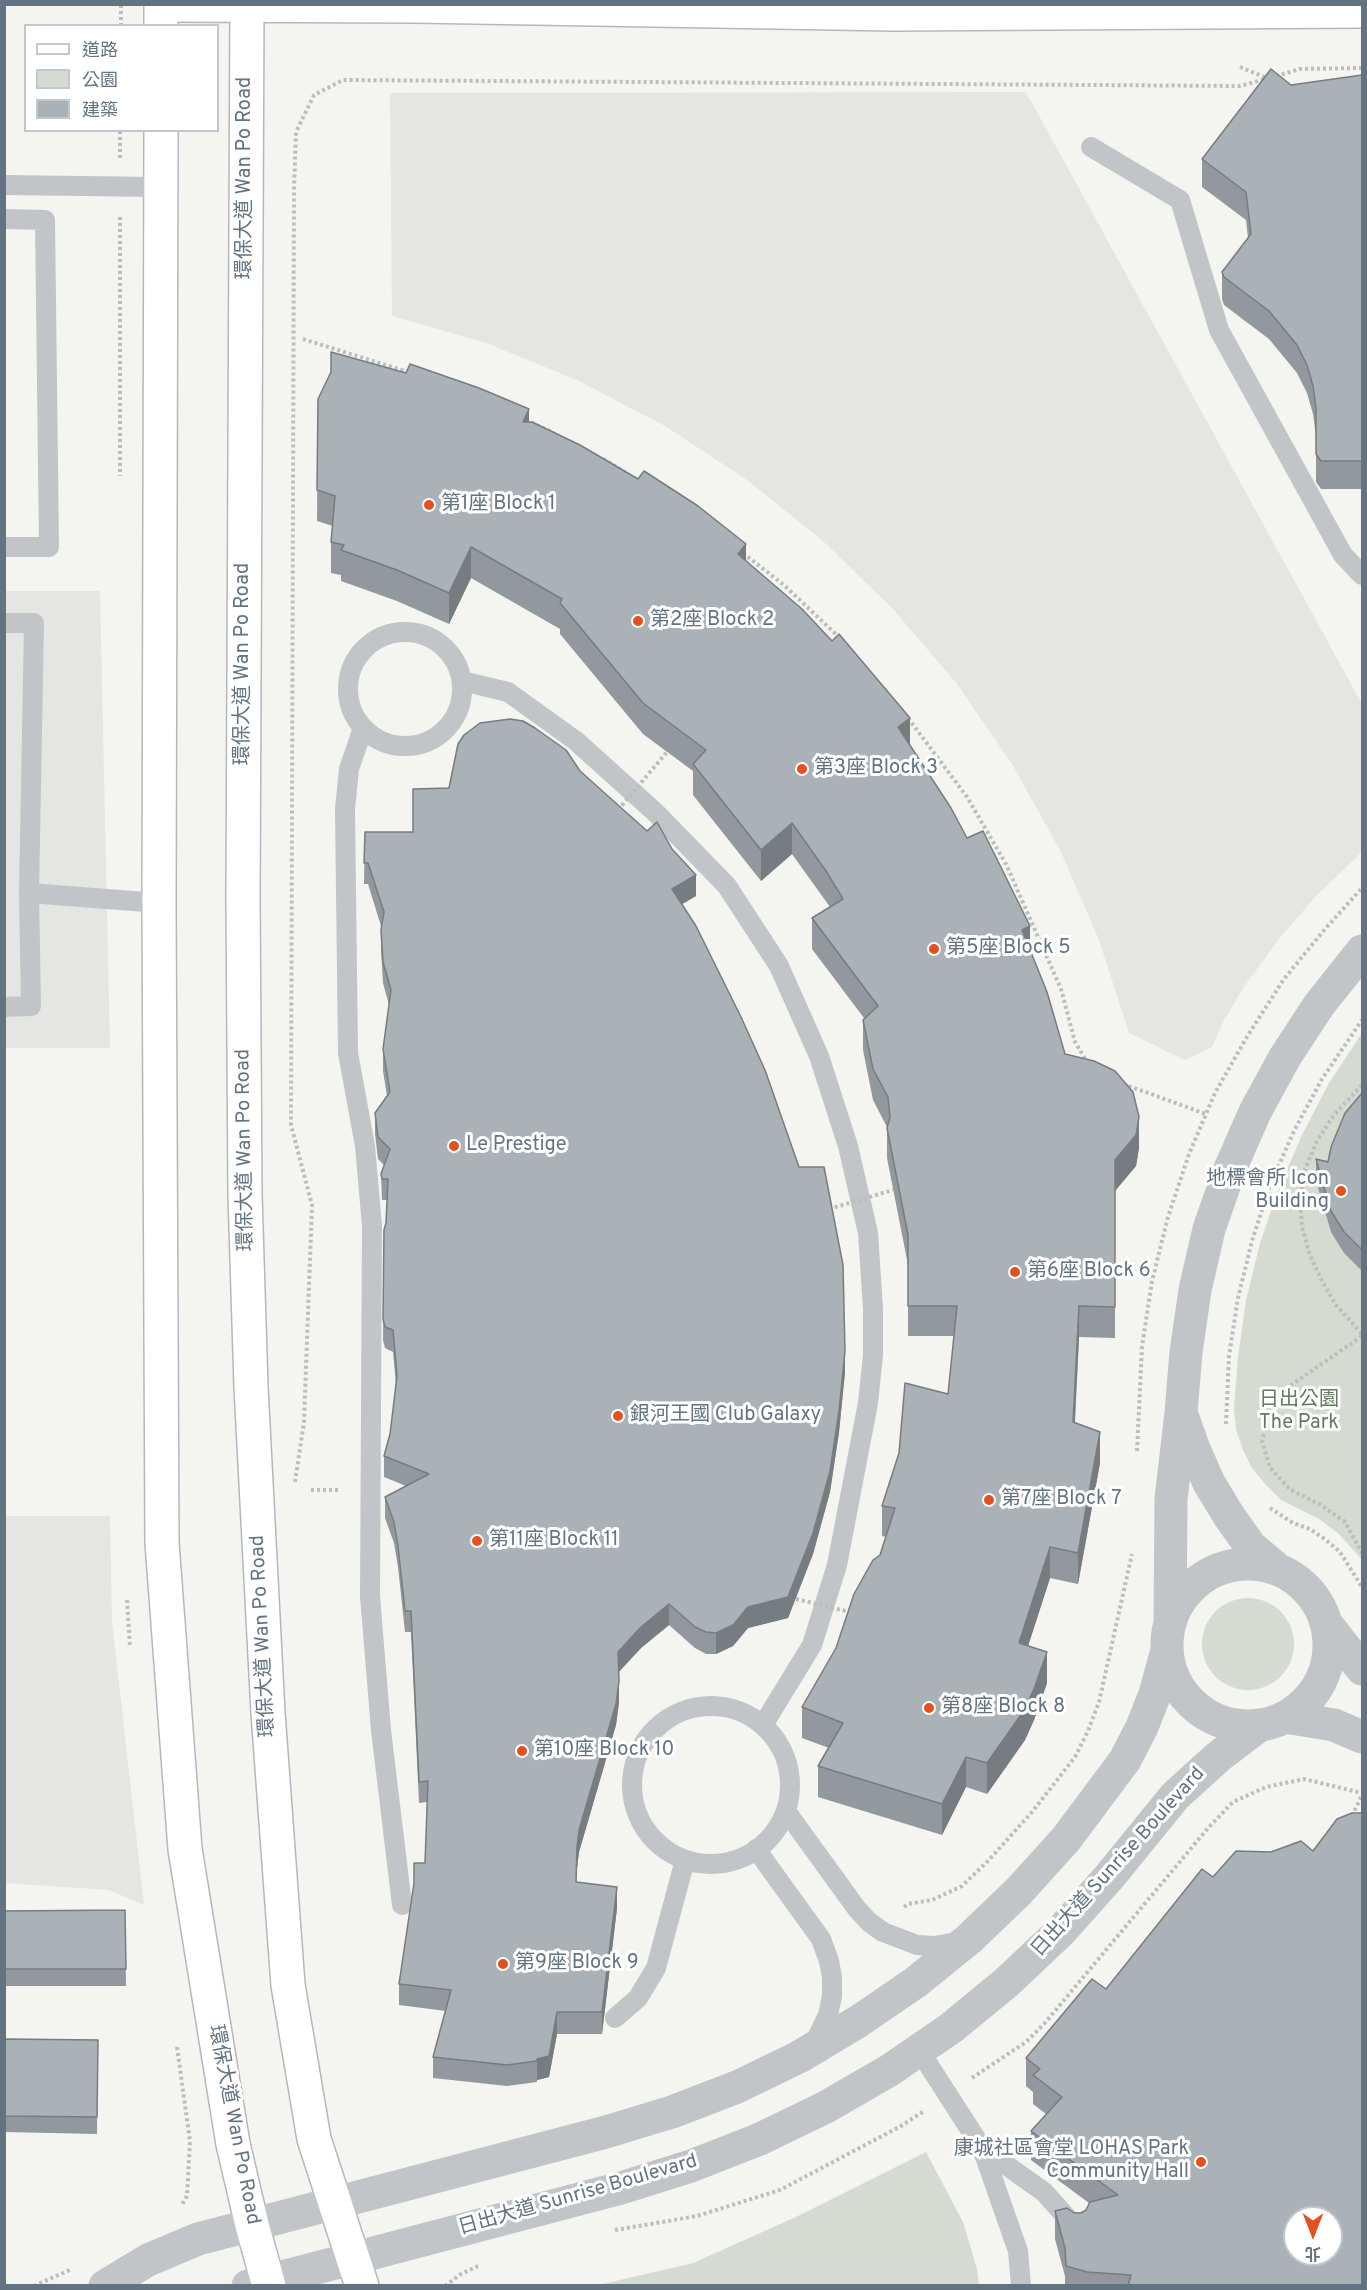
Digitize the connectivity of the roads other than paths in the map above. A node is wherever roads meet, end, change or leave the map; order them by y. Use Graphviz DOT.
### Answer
graph roads {
  1 [pos="161,5"];
  2 [pos="246,5"];
  3 [pos="1362,11"];
  4 [pos="161,24"];
  5 [pos="161,132"];
  6 [pos="1091,147"];
  7 [pos="4,185"];
  8 [pos="161,187"];
  9 [pos="4,219"];
  10 [pos="4,547"];
  11 [pos="1362,575"];
  12 [pos="4,623"];
  13 [pos="462,681"];
  14 [pos="363,728"];
  15 [pos="29,893"];
  16 [pos="159,903"];
  17 [pos="1360,953"];
  18 [pos="4,1007"];
  19 [pos="1181,1413"];
  20 [pos="1276,1568"];
  21 [pos="1328,1626"];
  22 [pos="1168,1636"];
  23 [pos="1362,1669"];
  24 [pos="1273,1721"];
  25 [pos="764,1725"];
  26 [pos="1362,1737"];
  27 [pos="786,1811"];
  28 [pos="756,1849"];
  29 [pos="685,1860"];
  30 [pos="402,1905"];
  31 [pos="969,1939"];
  32 [pos="615,2018"];
  33 [pos="811,2049"];
  34 [pos="918,2050"];
  35 [pos="982,2148"];
  36 [pos="335,2203"];
  37 [pos="252,2225"];
  38 [pos="1078,2230"];
  39 [pos="357,2272"];
  40 [pos="261,2284"];
  41 [pos="105,2286"];
  42 [pos="1021,2286"];
  1 -- 2 [label="main road"];
  1 -- 4 [label="main road"];
  2 -- 3 [label="main road"];
  2 -- 36 [label="main road, 環保大道 Wan Po Road"];
  5 -- 8 [label="main road, 環保大道 Wan Po Road"];
  6 -- 11 [label="lane"];
  7 -- 8 [label="lane"];
  8 -- 16 [label="main road, 環保大道 Wan Po Road"];
  9 -- 10 [label="lane"];
  12 -- 15 [label="lane"];
  13 -- 14 [label="lane"];
  13 -- 14 [label="lane"];
  13 -- 25 [label="lane"];
  14 -- 30 [label="lane"];
  15 -- 16 [label="lane"];
  15 -- 18 [label="lane"];
  16 -- 37 [label="main road, 環保大道 Wan Po Road"];
  17 -- 19 [label="street, 日出大道 Sunrise Boulevard"];
  19 -- 20 [label="street, 日出大道 Sunrise Boulevard"];
  19 -- 22 [label="street, 日出大道 Sunrise Boulevard"];
  20 -- 21 [label="street, 日出大道 Sunrise Boulevard"];
  20 -- 22 [label="street, 日出大道 Sunrise Boulevard"];
  21 -- 23 [label="street"];
  21 -- 24 [label="street, 日出大道 Sunrise Boulevard"];
  22 -- 24 [label="street, 日出大道 Sunrise Boulevard"];
  22 -- 31 [label="street, 日出大道 Sunrise Boulevard"];
  24 -- 26 [label="street"];
  24 -- 34 [label="street, 日出大道 Sunrise Boulevard"];
  25 -- 27 [label="lane"];
  25 -- 29 [label="lane"];
  27 -- 28 [label="lane"];
  27 -- 31 [label="lane"];
  28 -- 29 [label="lane"];
  28 -- 33 [label="lane"];
  29 -- 32 [label="lane"];
  31 -- 33 [label="street, 日出大道 Sunrise Boulevard"];
  33 -- 36 [label="street, 日出大道 Sunrise Boulevard"];
  34 -- 35 [label="lane"];
  34 -- 39 [label="street, 日出大道 Sunrise Boulevard"];
  35 -- 38 [label="lane"];
  35 -- 42 [label="lane"];
  36 -- 37 [label="street, 日出大道 Sunrise Boulevard"];
  36 -- 39 [label="main road, 環保大道 Wan Po Road"];
  37 -- 40 [label="main road, 環保大道 Wan Po Road"];
  37 -- 41 [label="street, 日出大道 Sunrise Boulevard"];
  39 -- 40 [label="street, 日出大道 Sunrise Boulevard"];
}
